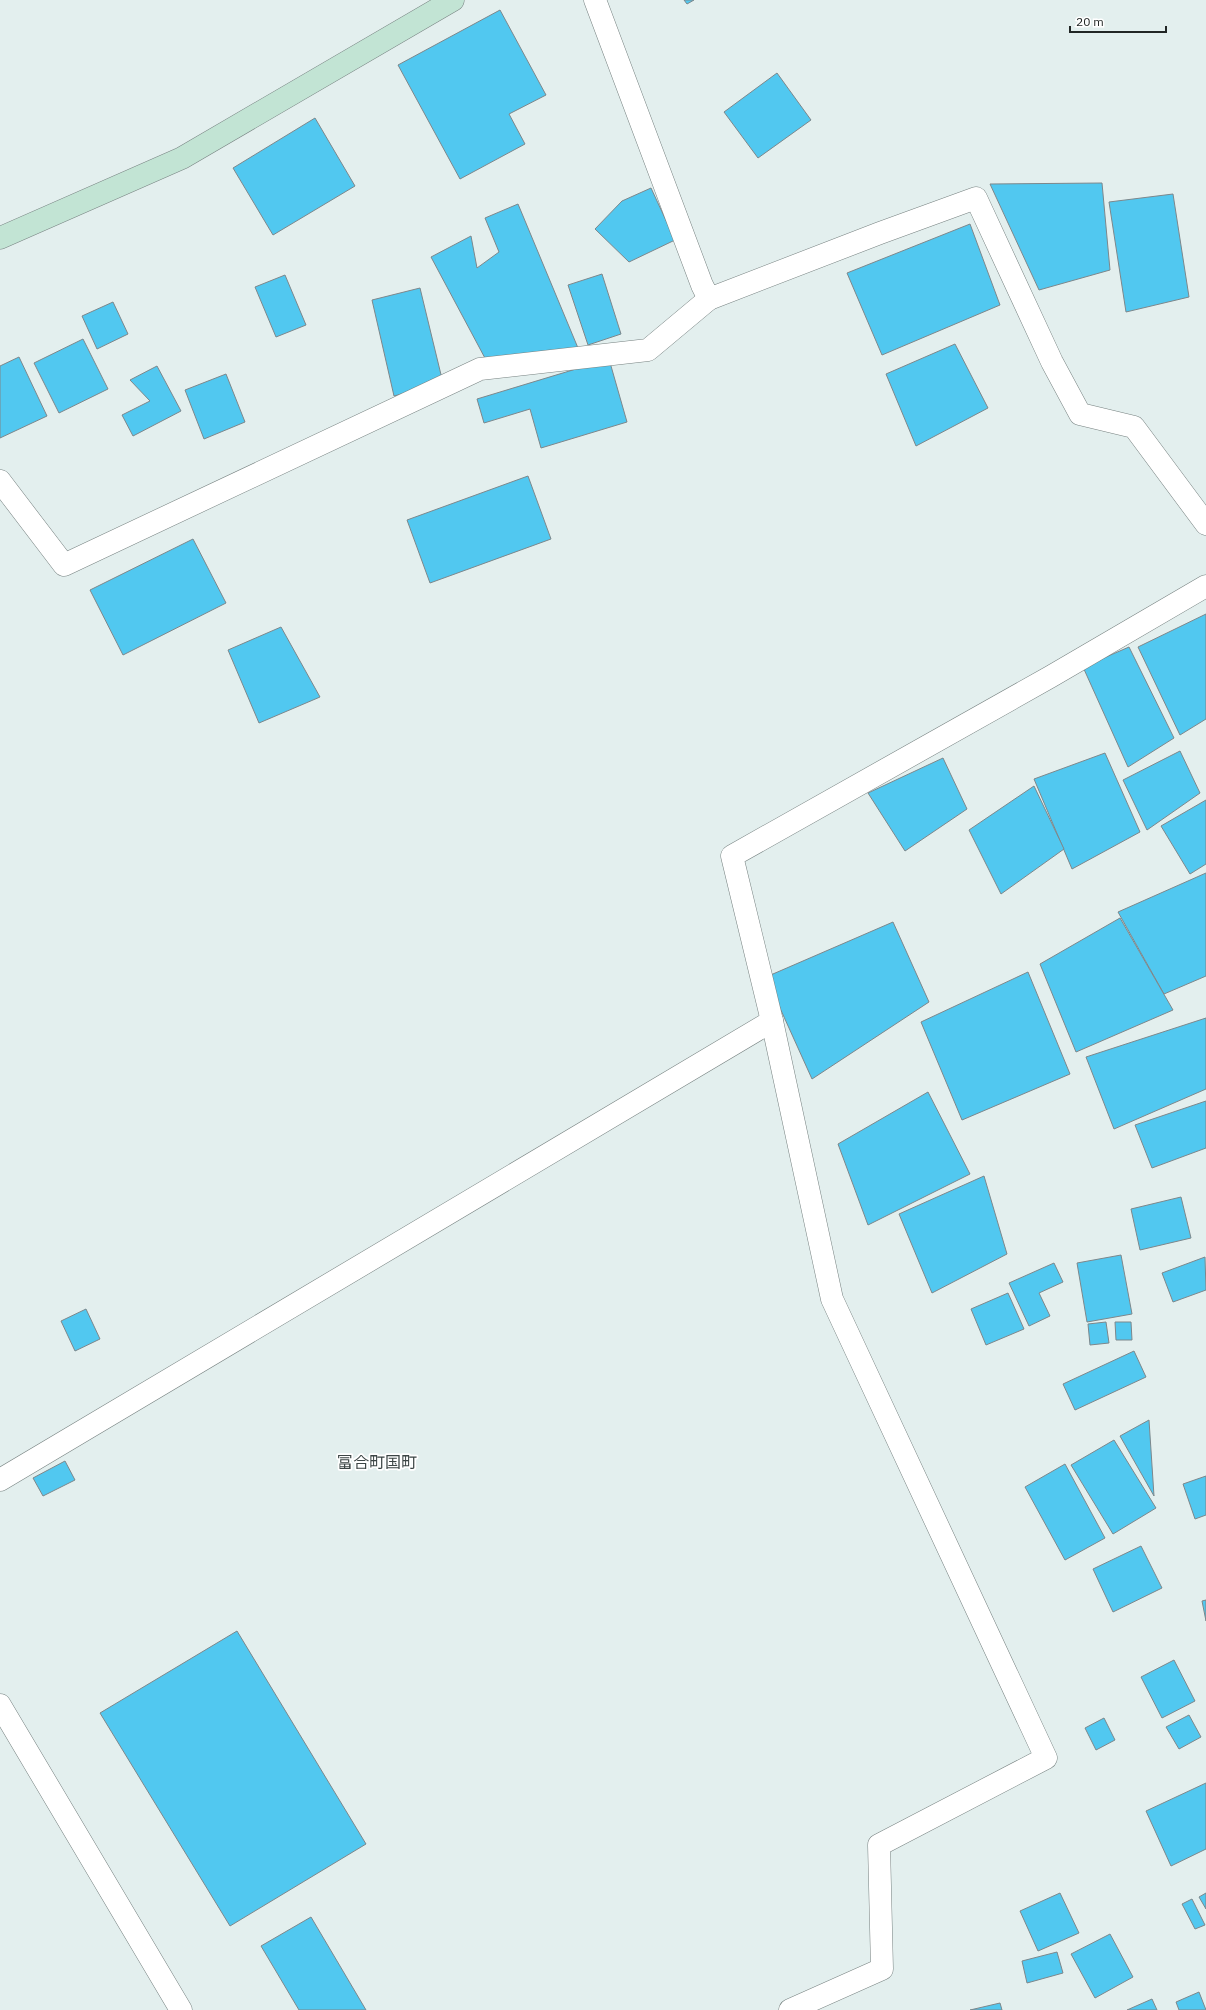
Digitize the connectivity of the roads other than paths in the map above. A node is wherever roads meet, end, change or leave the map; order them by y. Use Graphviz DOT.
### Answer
graph roads {
  1 [pos="454,0"];
  2 [pos="595,0"];
  3 [pos="0,238"];
  4 [pos="709,299"];
  5 [pos="0,481"];
  6 [pos="1206,524"];
  7 [pos="1206,586"];
  8 [pos="772,1021"];
  9 [pos="0,1480"];
  10 [pos="0,1705"];
  11 [pos="181,2010"];
  12 [pos="790,2010"];
  1 -- 3 [label="street"];
  2 -- 4 [label="street"];
  4 -- 5 [label="street"];
  4 -- 6 [label="street"];
  7 -- 8 [label="street"];
  8 -- 9 [label="street"];
  8 -- 12 [label="street"];
  10 -- 11 [label="street"];
}
